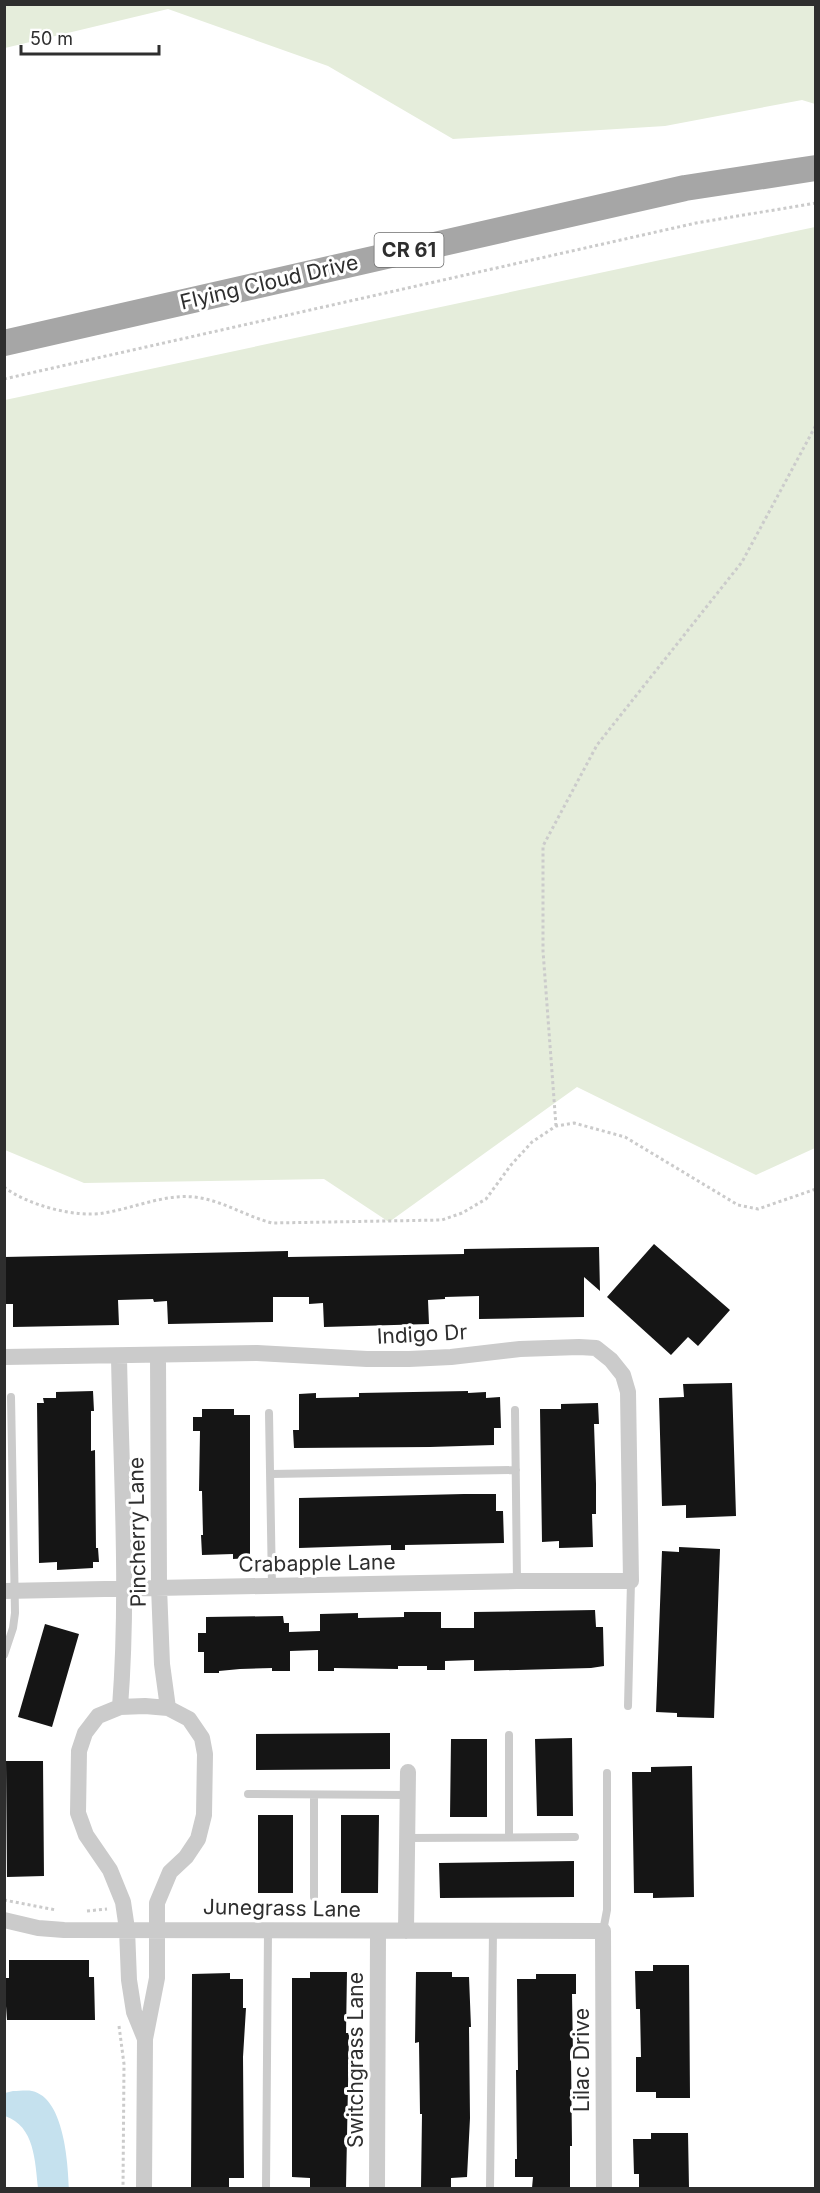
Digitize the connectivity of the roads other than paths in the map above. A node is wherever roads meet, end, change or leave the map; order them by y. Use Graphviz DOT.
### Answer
graph roads {
  1 [pos="816,168"];
  2 [pos="4,343"];
  3 [pos="158,1355"];
  4 [pos="4,1356"];
  5 [pos="119,1356"];
  6 [pos="11,1397"];
  7 [pos="514,1410"];
  8 [pos="269,1413"];
  9 [pos="516,1470"];
  10 [pos="270,1474"];
  11 [pos="518,1581"];
  12 [pos="631,1581"];
  13 [pos="272,1586"];
  14 [pos="159,1587"];
  15 [pos="124,1588"];
  16 [pos="10,1591"];
  17 [pos="4,1655"];
  18 [pos="628,1706"];
  19 [pos="120,1707"];
  20 [pos="168,1708"];
  21 [pos="509,1735"];
  22 [pos="408,1772"];
  23 [pos="607,1773"];
  24 [pos="248,1794"];
  25 [pos="314,1795"];
  26 [pos="408,1795"];
  27 [pos="509,1837"];
  28 [pos="575,1837"];
  29 [pos="408,1838"];
  30 [pos="314,1897"];
  31 [pos="4,1920"];
  32 [pos="127,1929"];
  33 [pos="158,1929"];
  34 [pos="268,1931"];
  35 [pos="406,1931"];
  36 [pos="493,1931"];
  37 [pos="603,1931"];
  38 [pos="378,1932"];
  39 [pos="145,2039"];
  40 [pos="144,2188"];
  41 [pos="266,2188"];
  42 [pos="377,2188"];
  43 [pos="490,2188"];
  44 [pos="603,2188"];
  1 -- 2 [label="main road, Flying Cloud Drive / CR 61"];
  3 -- 5 [label="street, Indigo Dr"];
  3 -- 12 [label="street, Indigo Dr"];
  3 -- 14 [label="street, Pincherry Lane"];
  4 -- 5 [label="street, Indigo Dr"];
  5 -- 15 [label="street, Pincherry Lane"];
  6 -- 16 [label="lane"];
  7 -- 9 [label="lane"];
  8 -- 10 [label="lane"];
  9 -- 10 [label="lane"];
  9 -- 11 [label="lane"];
  10 -- 13 [label="lane"];
  11 -- 12 [label="street, Crabapple Lane"];
  11 -- 13 [label="street, Crabapple Lane"];
  12 -- 18 [label="lane"];
  13 -- 14 [label="street, Crabapple Lane"];
  14 -- 15 [label="street, Crabapple Lane"];
  14 -- 20 [label="street, Pincherry Lane"];
  15 -- 16 [label="street, Crabapple Lane"];
  15 -- 19 [label="street, Pincherry Lane"];
  16 -- 17 [label="lane"];
  19 -- 20 [label="street"];
  19 -- 32 [label="street"];
  20 -- 33 [label="street"];
  21 -- 27 [label="lane"];
  22 -- 26 [label="street"];
  23 -- 37 [label="lane"];
  24 -- 25 [label="lane"];
  25 -- 26 [label="lane"];
  25 -- 30 [label="lane, Junegrass Lane"];
  26 -- 29 [label="street"];
  27 -- 28 [label="lane"];
  27 -- 29 [label="lane"];
  29 -- 35 [label="street"];
  31 -- 32 [label="street, Junegrass Lane"];
  32 -- 33 [label="street, Junegrass Lane"];
  32 -- 39 [label="street"];
  33 -- 34 [label="street, Junegrass Lane"];
  33 -- 39 [label="street"];
  34 -- 38 [label="street, Junegrass Lane"];
  34 -- 41 [label="lane"];
  35 -- 36 [label="street, Junegrass Lane"];
  35 -- 38 [label="street, Junegrass Lane"];
  36 -- 37 [label="street, Junegrass Lane"];
  36 -- 43 [label="lane"];
  37 -- 44 [label="street, Lilac Drive"];
  38 -- 42 [label="street, Switchgrass Lane"];
  39 -- 40 [label="street"];
}
